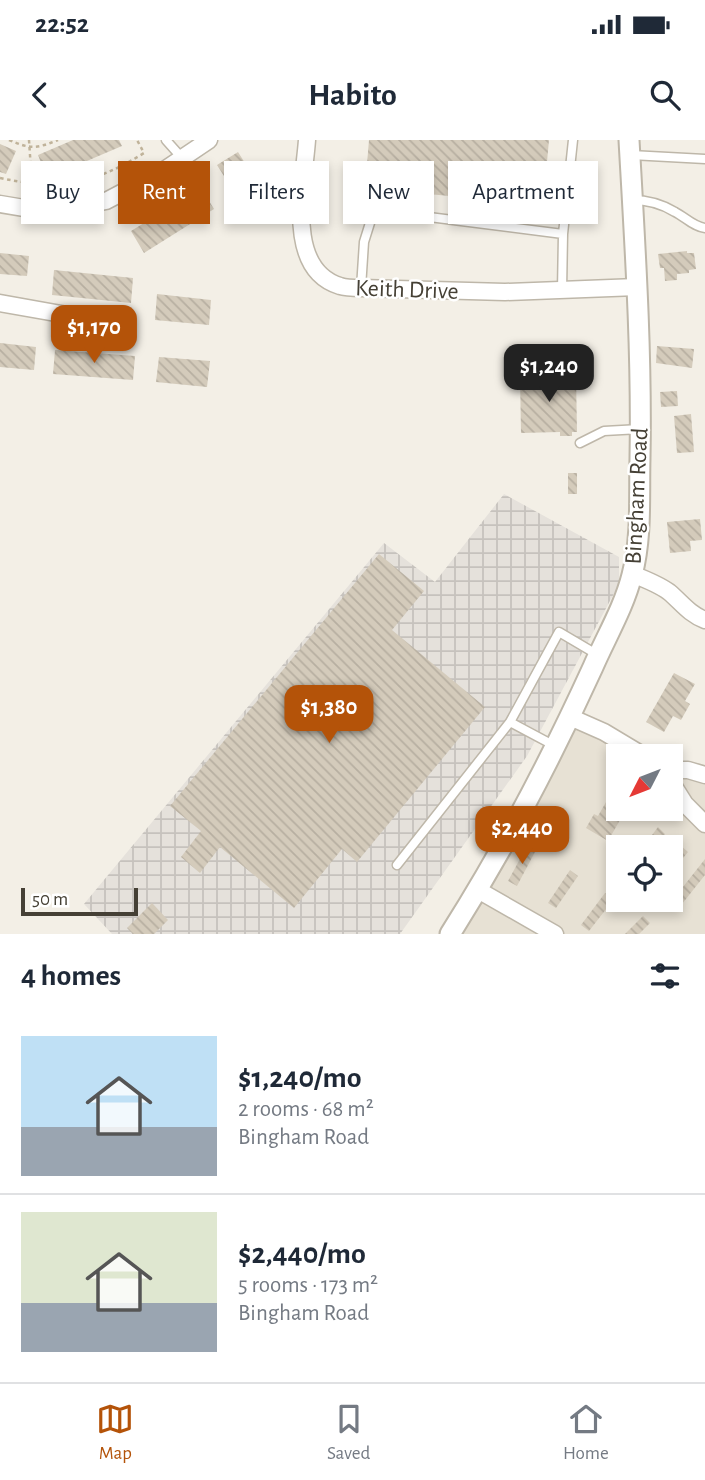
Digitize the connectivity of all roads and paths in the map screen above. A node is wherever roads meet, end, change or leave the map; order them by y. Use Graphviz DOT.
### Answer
graph roads {
  1 [pos="9,140"];
  2 [pos="29,140"];
  3 [pos="58,140"];
  4 [pos="137,140"];
  5 [pos="166,140"];
  6 [pos="209,140"];
  7 [pos="307,140"];
  8 [pos="573,140"];
  9 [pos="629,147"];
  10 [pos="30,148"];
  11 [pos="181,158"];
  12 [pos="705,159"];
  13 [pos="31,161"];
  14 [pos="104,174"];
  15 [pos="0,178"];
  16 [pos="21,183"];
  17 [pos="632,200"];
  18 [pos="0,204"];
  19 [pos="705,228"];
  20 [pos="563,234"];
  21 [pos="636,287"];
  22 [pos="361,288"];
  23 [pos="562,291"];
  24 [pos="0,303"];
  25 [pos="123,315"];
  26 [pos="640,429"];
  27 [pos="580,443"];
  28 [pos="632,574"];
  29 [pos="705,620"];
  30 [pos="598,655"];
  31 [pos="570,717"];
  32 [pos="510,722"];
  33 [pos="624,744"];
  34 [pos="555,746"];
  35 [pos="683,770"];
  36 [pos="705,775"];
  37 [pos="683,801"];
  38 [pos="705,824"];
  39 [pos="397,865"];
  40 [pos="478,890"];
  41 [pos="451,934"];
  42 [pos="555,934"];
  1 -- 10 [label="path"];
  2 -- 10 [label="path"];
  3 -- 10 [label="path"];
  4 -- 14 [label="path"];
  5 -- 11 [label="lane"];
  6 -- 11 [label="street"];
  7 -- 22 [label="street, Keith Drive"];
  8 -- 20 [label="lane"];
  9 -- 12 [label="lane"];
  9 -- 17 [label="street, Bingham Road"];
  10 -- 13 [label="path"];
  11 -- 18 [label="street"];
  15 -- 16 [label="path"];
  17 -- 19 [label="lane"];
  17 -- 21 [label="street, Bingham Road"];
  20 -- 22 [label="lane"];
  20 -- 23 [label="lane"];
  21 -- 23 [label="street, Keith Drive"];
  21 -- 26 [label="street, Bingham Road"];
  22 -- 23 [label="street, Keith Drive"];
  24 -- 25 [label="street"];
  26 -- 27 [label="lane"];
  26 -- 28 [label="street, Bingham Road"];
  28 -- 29 [label="street"];
  28 -- 30 [label="street, Bingham Road"];
  30 -- 31 [label="street, Bingham Road"];
  30 -- 32 [label="lane"];
  31 -- 33 [label="street"];
  31 -- 34 [label="street, Bingham Road"];
  32 -- 34 [label="lane"];
  32 -- 39 [label="lane"];
  34 -- 40 [label="street, Bingham Road"];
  35 -- 36 [label="street"];
  37 -- 38 [label="street"];
  40 -- 41 [label="street, Bingham Road"];
  40 -- 42 [label="street"];
}
